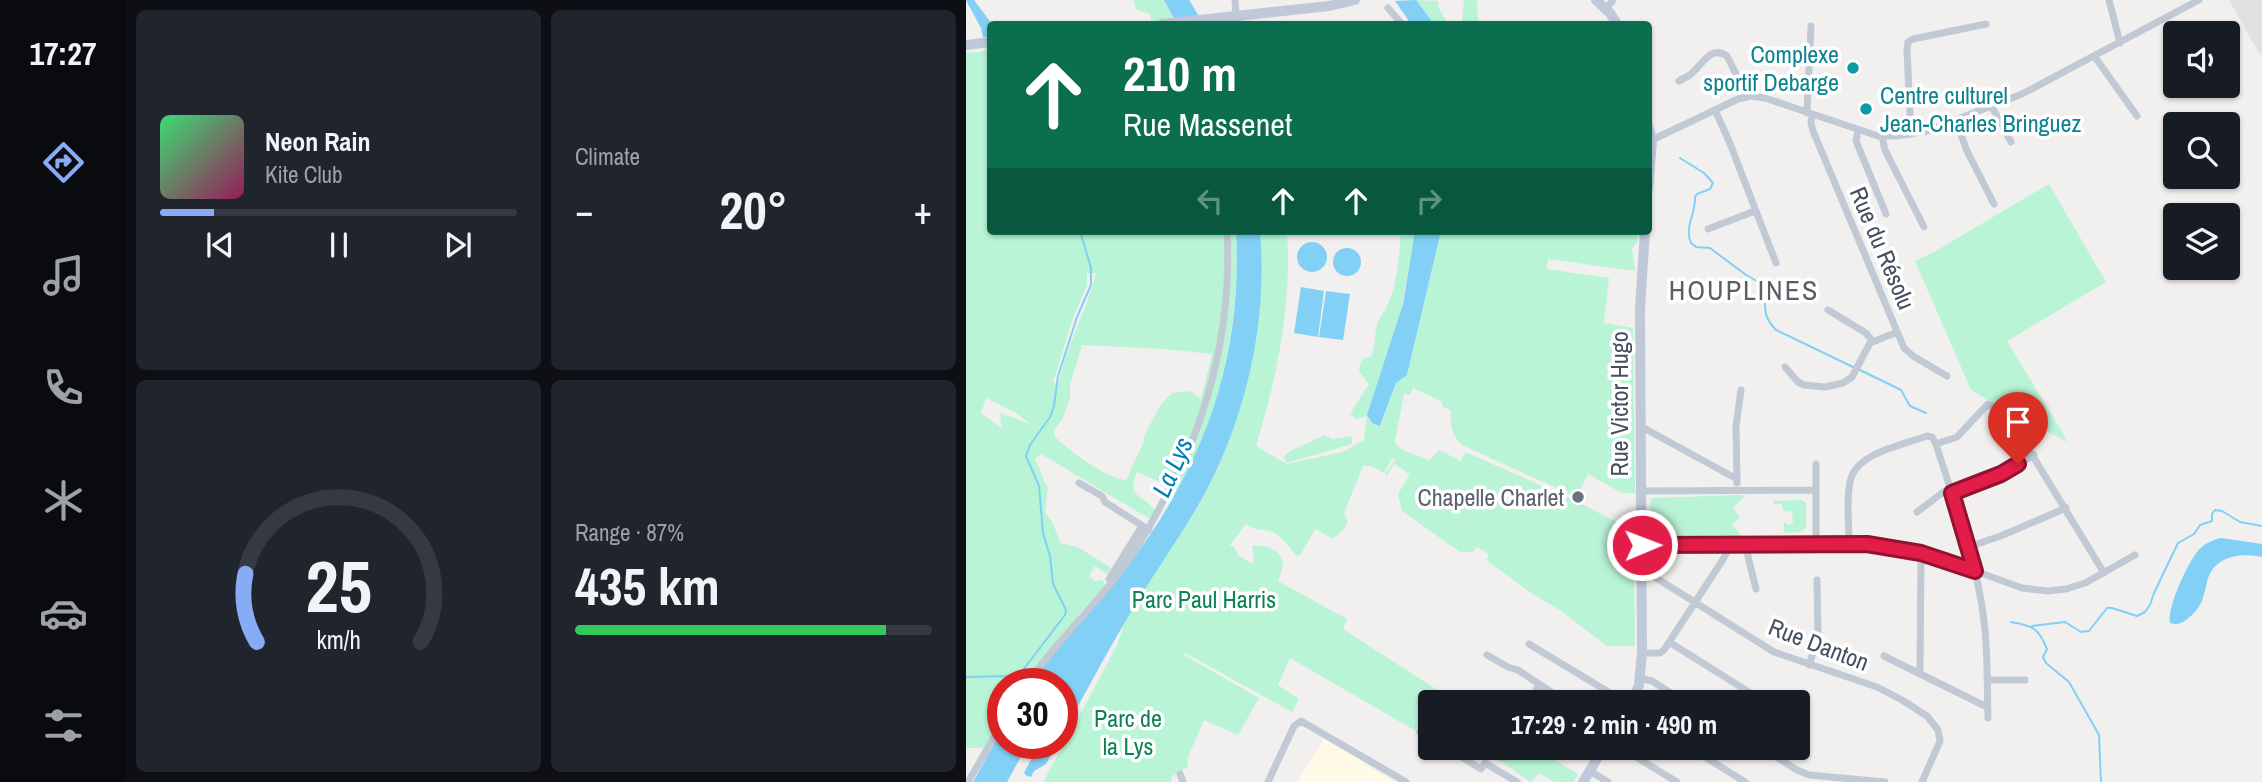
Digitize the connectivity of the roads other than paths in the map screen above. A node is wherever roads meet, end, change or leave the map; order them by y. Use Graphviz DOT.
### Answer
graph roads {
  1 [pos="1235,0"];
  2 [pos="1355,0"];
  3 [pos="1597,0"];
  4 [pos="2109,0"];
  5 [pos="2199,0"];
  6 [pos="1609,4"];
  7 [pos="1388,8"];
  8 [pos="1238,20"];
  9 [pos="1193,21"];
  10 [pos="1399,21"];
  11 [pos="1615,21"];
  12 [pos="1986,24"];
  13 [pos="1811,26"];
  14 [pos="987,43"];
  15 [pos="2120,43"];
  16 [pos="966,45"];
  17 [pos="2095,57"];
  18 [pos="1679,80"];
  19 [pos="1747,96"];
  20 [pos="1992,107"];
  21 [pos="1715,110"];
  22 [pos="1810,114"];
  23 [pos="2137,116"];
  24 [pos="1955,121"];
  25 [pos="1858,130"];
  26 [pos="1911,134"];
  27 [pos="1882,136"];
  28 [pos="1652,140"];
  29 [pos="2011,142"];
  30 [pos="1994,204"];
  31 [pos="1755,211"];
  32 [pos="1886,214"];
  33 [pos="1924,227"];
  34 [pos="1708,229"];
  35 [pos="1227,235"];
  36 [pos="1645,235"];
  37 [pos="1776,263"];
  38 [pos="1828,310"];
  39 [pos="1897,332"];
  40 [pos="1872,341"];
  41 [pos="1785,367"];
  42 [pos="1947,376"];
  43 [pos="1741,390"];
  44 [pos="1640,426"];
  45 [pos="1936,444"];
  46 [pos="2034,455"];
  47 [pos="1816,464"];
  48 [pos="1737,479"];
  49 [pos="1079,483"];
  50 [pos="1737,490"];
  51 [pos="1816,490"];
  52 [pos="1951,490"];
  53 [pos="1641,491"];
  54 [pos="2066,508"];
  55 [pos="1917,512"];
  56 [pos="1145,528"];
  57 [pos="1849,543"];
  58 [pos="1726,544"];
  59 [pos="1745,544"];
  60 [pos="1816,544"];
  61 [pos="1642,545"];
  62 [pos="1969,547"];
  63 [pos="1921,553"];
  64 [pos="2135,555"];
  65 [pos="1642,569"];
  66 [pos="1975,571"];
  67 [pos="2104,573"];
  68 [pos="1817,579"];
  69 [pos="1756,589"];
  70 [pos="1695,603"];
  71 [pos="1669,642"];
  72 [pos="1529,644"];
  73 [pos="1642,653"];
  74 [pos="1487,656"];
  75 [pos="1884,656"];
  76 [pos="1809,664"];
  77 [pos="1039,668"];
  78 [pos="1920,674"];
  79 [pos="1640,678"];
  80 [pos="1987,680"];
  81 [pos="2025,680"];
  82 [pos="1539,685"];
  83 [pos="1536,690"];
  84 [pos="1546,690"];
  85 [pos="1605,690"];
  86 [pos="1638,690"];
  87 [pos="1666,690"];
  88 [pos="1746,690"];
  89 [pos="1987,707"];
  90 [pos="1987,718"];
  91 [pos="987,749"];
  92 [pos="1466,760"];
  93 [pos="1596,760"];
  94 [pos="1641,760"];
  95 [pos="1710,760"];
  96 [pos="1782,760"];
  97 [pos="1590,771"];
  98 [pos="1180,774"];
  99 [pos="968,782"];
  100 [pos="1183,782"];
  101 [pos="1268,782"];
  102 [pos="1406,782"];
  103 [pos="1517,782"];
  104 [pos="1583,782"];
  105 [pos="1608,782"];
  106 [pos="1677,782"];
  107 [pos="1745,782"];
  108 [pos="1885,782"];
  109 [pos="1922,782"];
  1 -- 8 [label="street"];
  2 -- 8 [label="main road"];
  3 -- 6 [label="main road"];
  4 -- 15 [label="street"];
  5 -- 15 [label="street"];
  6 -- 11 [label="main road"];
  7 -- 10 [label="street"];
  8 -- 9 [label="main road"];
  12 -- 26 [label="street"];
  13 -- 22 [label="street, Rue du Résolu"];
  14 -- 16 [label="main road"];
  15 -- 17 [label="street"];
  17 -- 20 [label="street"];
  17 -- 23 [label="street"];
  18 -- 19 [label="street"];
  19 -- 21 [label="street"];
  19 -- 22 [label="street"];
  20 -- 24 [label="street"];
  20 -- 29 [label="street"];
  21 -- 28 [label="street"];
  21 -- 31 [label="street"];
  22 -- 25 [label="street"];
  22 -- 39 [label="street, Rue du Résolu"];
  24 -- 26 [label="street"];
  24 -- 30 [label="street"];
  25 -- 27 [label="street"];
  25 -- 32 [label="street"];
  26 -- 27 [label="street"];
  27 -- 33 [label="street"];
  31 -- 34 [label="street"];
  31 -- 37 [label="street"];
  35 -- 56 [label="street"];
  36 -- 44 [label="main road, Rue Victor Hugo"];
  38 -- 40 [label="street"];
  39 -- 40 [label="street"];
  39 -- 42 [label="street, Rue du Résolu"];
  40 -- 41 [label="street"];
  43 -- 48 [label="street"];
  44 -- 48 [label="street"];
  44 -- 53 [label="main road, Rue Victor Hugo"];
  45 -- 46 [label="street"];
  45 -- 52 [label="street"];
  45 -- 57 [label="street"];
  46 -- 52 [label="street"];
  46 -- 54 [label="street"];
  47 -- 51 [label="street"];
  48 -- 50 [label="street"];
  49 -- 56 [label="street"];
  50 -- 51 [label="street"];
  50 -- 53 [label="street"];
  51 -- 60 [label="street"];
  52 -- 55 [label="street"];
  52 -- 62 [label="street"];
  53 -- 61 [label="main road, Rue Victor Hugo"];
  54 -- 62 [label="street"];
  54 -- 67 [label="street"];
  56 -- 77 [label="street"];
  57 -- 60 [label="street"];
  57 -- 63 [label="street"];
  58 -- 59 [label="street"];
  58 -- 61 [label="street"];
  58 -- 70 [label="street"];
  59 -- 60 [label="street"];
  59 -- 69 [label="street"];
  61 -- 65 [label="main road, Rue Victor Hugo"];
  62 -- 66 [label="street"];
  63 -- 66 [label="street"];
  63 -- 78 [label="street"];
  64 -- 67 [label="street"];
  65 -- 70 [label="street, Rue Danton"];
  65 -- 73 [label="main road, Rue Victor Hugo"];
  66 -- 67 [label="street"];
  66 -- 80 [label="street"];
  68 -- 76 [label="street"];
  70 -- 71 [label="street"];
  70 -- 76 [label="street, Rue Danton"];
  71 -- 73 [label="street"];
  71 -- 88 [label="street"];
  72 -- 85 [label="street"];
  73 -- 79 [label="main road, Rue Victor Hugo"];
  74 -- 82 [label="street"];
  75 -- 78 [label="street"];
  76 -- 109 [label="street, Rue Danton"];
  78 -- 89 [label="street"];
  79 -- 86 [label="main road, Rue Victor Hugo"];
  79 -- 87 [label="street"];
  80 -- 81 [label="street"];
  80 -- 89 [label="street"];
  82 -- 83 [label="street"];
  82 -- 84 [label="street"];
  89 -- 90 [label="street"];
  91 -- 99 [label="street"];
  92 -- 103 [label="street"];
  93 -- 97 [label="main road"];
  94 -- 106 [label="street"];
  95 -- 107 [label="street"];
  96 -- 108 [label="street"];
  97 -- 104 [label="main road"];
  97 -- 105 [label="street"];
  98 -- 100 [label="street"];
  101 -- 102 [label="street"];
}
